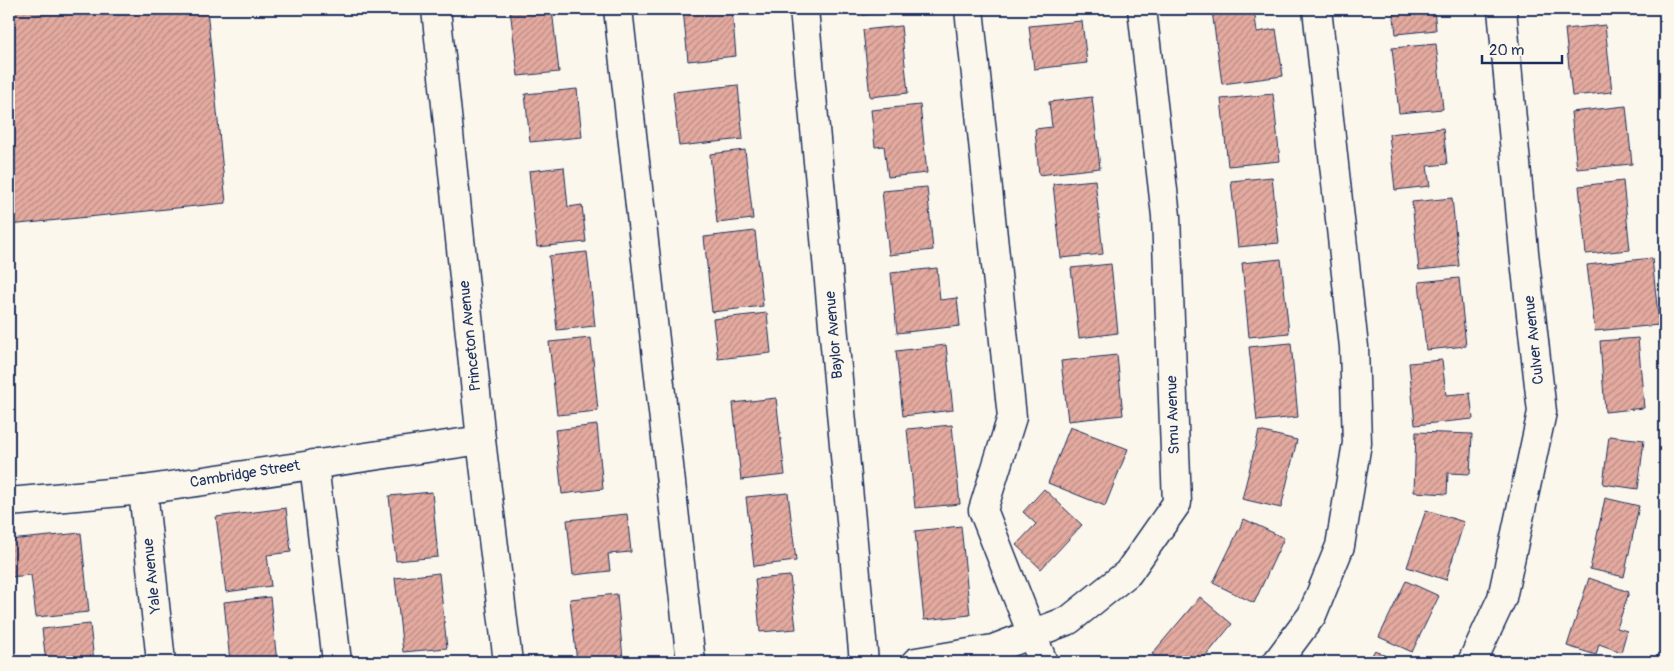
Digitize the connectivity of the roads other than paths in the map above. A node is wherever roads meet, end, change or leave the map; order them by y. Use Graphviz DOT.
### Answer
graph roads {
  1 [pos="436,9"];
  2 [pos="618,9"];
  3 [pos="804,9"];
  4 [pos="969,9"];
  5 [pos="1142,9"];
  6 [pos="1317,9"];
  7 [pos="1502,9"];
  8 [pos="481,440"];
  9 [pos="314,464"];
  10 [pos="143,490"];
  11 [pos="9,502"];
  12 [pos="1032,634"];
  13 [pos="161,662"];
  14 [pos="337,662"];
  15 [pos="508,662"];
  16 [pos="691,662"];
  17 [pos="864,662"];
  18 [pos="916,662"];
  19 [pos="1043,662"];
  20 [pos="1276,662"];
  21 [pos="1472,662"];
  1 -- 8 [label="street, Princeton Avenue"];
  2 -- 16 [label="street"];
  3 -- 17 [label="street, Baylor Avenue"];
  4 -- 12 [label="street"];
  5 -- 12 [label="street, Smu Avenue"];
  6 -- 20 [label="street"];
  7 -- 21 [label="street, Culver Avenue"];
  8 -- 9 [label="street, Cambridge Street"];
  8 -- 15 [label="street, Princeton Avenue"];
  9 -- 10 [label="street, Cambridge Street"];
  9 -- 14 [label="street"];
  10 -- 11 [label="street, Cambridge Street"];
  10 -- 13 [label="street, Yale Avenue"];
  12 -- 18 [label="street, Smu Avenue"];
  12 -- 19 [label="street"];
}
